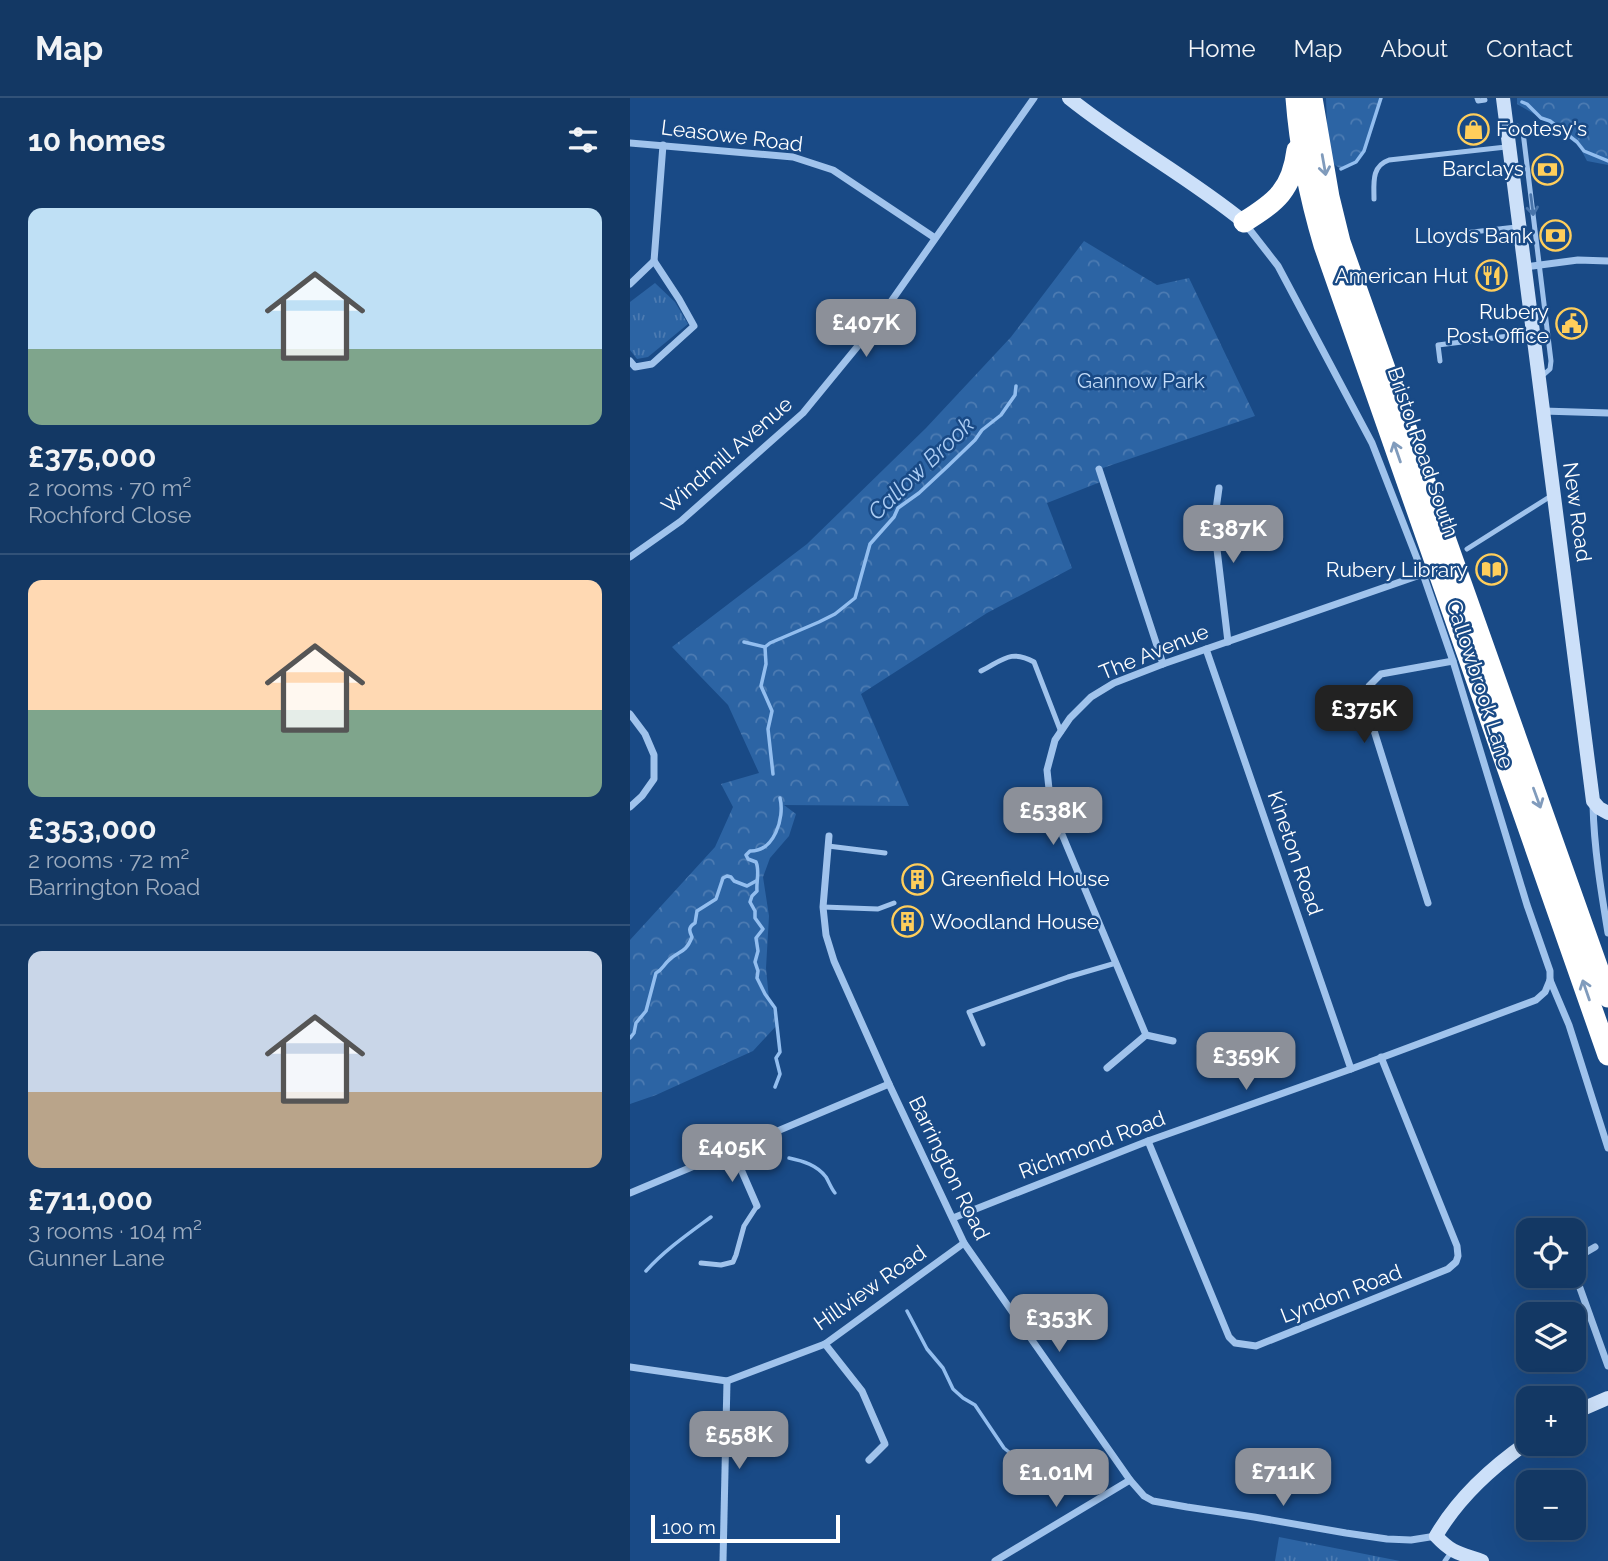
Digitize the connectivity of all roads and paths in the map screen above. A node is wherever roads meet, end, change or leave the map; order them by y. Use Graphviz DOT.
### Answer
graph roads {
  1 [pos="1034,98"];
  2 [pos="1296,98"];
  3 [pos="1312,98"];
  4 [pos="1477,98"];
  5 [pos="1503,98"];
  6 [pos="1071,99"];
  7 [pos="1485,100"];
  8 [pos="1507,124"];
  9 [pos="1299,138"];
  10 [pos="630,143"];
  11 [pos="663,145"];
  12 [pos="1509,146"];
  13 [pos="1374,199"];
  14 [pos="1269,207"];
  15 [pos="1244,222"];
  16 [pos="1520,227"];
  17 [pos="1447,235"];
  18 [pos="935,238"];
  19 [pos="1324,246"];
  20 [pos="654,261"];
  21 [pos="1608,261"];
  22 [pos="1531,266"];
  23 [pos="630,284"];
  24 [pos="1533,333"];
  25 [pos="630,361"];
  26 [pos="1440,361"];
  27 [pos="1538,379"];
  28 [pos="1542,411"];
  29 [pos="1608,413"];
  30 [pos="1099,469"];
  31 [pos="1219,488"];
  32 [pos="1553,494"];
  33 [pos="1467,549"];
  34 [pos="630,557"];
  35 [pos="1423,574"];
  36 [pos="1227,642"];
  37 [pos="1206,649"];
  38 [pos="1453,661"];
  39 [pos="1163,664"];
  40 [pos="981,671"];
  41 [pos="630,714"];
  42 [pos="1061,732"];
  43 [pos="1593,801"];
  44 [pos="630,807"];
  45 [pos="1608,813"];
  46 [pos="829,836"];
  47 [pos="828,846"];
  48 [pos="885,853"];
  49 [pos="894,903"];
  50 [pos="1429,903"];
  51 [pos="823,907"];
  52 [pos="1608,933"];
  53 [pos="1116,963"];
  54 [pos="1550,980"];
  55 [pos="1608,997"];
  56 [pos="1146,1035"];
  57 [pos="1173,1041"];
  58 [pos="983,1044"];
  59 [pos="1608,1055"];
  60 [pos="1381,1057"];
  61 [pos="1107,1068"];
  62 [pos="1351,1069"];
  63 [pos="889,1084"];
  64 [pos="1148,1142"];
  65 [pos="1608,1148"];
  66 [pos="733,1151"];
  67 [pos="630,1193"];
  68 [pos="757,1206"];
  69 [pos="953,1218"];
  70 [pos="964,1243"];
  71 [pos="1595,1247"];
  72 [pos="701,1263"];
  73 [pos="825,1344"];
  74 [pos="1608,1366"];
  75 [pos="630,1367"];
  76 [pos="727,1381"];
  77 [pos="1608,1398"];
  78 [pos="1586,1407"];
  79 [pos="1516,1451"];
  80 [pos="869,1460"];
  81 [pos="1130,1480"];
  82 [pos="1436,1536"];
  83 [pos="1448,1556"];
  84 [pos="723,1561"];
  85 [pos="995,1561"];
  86 [pos="1482,1561"];
  1 -- 18 [label="street, Windmill Avenue"];
  2 -- 9 [label="highway, Bristol Road South"];
  3 -- 55 [label="highway, Bristol Road South, one-way"];
  4 -- 7 [label="lane"];
  5 -- 8 [label="street, New Road"];
  6 -- 15 [label="street, Callowbrook Lane"];
  8 -- 12 [label="street, New Road"];
  8 -- 22 [label="lane, one-way"];
  9 -- 14 [label="highway"];
  9 -- 19 [label="highway, Bristol Road South"];
  10 -- 11 [label="street, Leasowe Road"];
  11 -- 18 [label="street, Leasowe Road"];
  11 -- 20 [label="street"];
  12 -- 13 [label="lane"];
  12 -- 16 [label="street, New Road"];
  14 -- 15 [label="highway"];
  14 -- 19 [label="highway"];
  15 -- 35 [label="street, Callowbrook Lane"];
  16 -- 17 [label="lane"];
  16 -- 22 [label="street, New Road"];
  18 -- 34 [label="street, Windmill Avenue"];
  59 -- 19 [label="highway, Bristol Road South, one-way"];
  20 -- 23 [label="street"];
  20 -- 25 [label="street"];
  21 -- 22 [label="street"];
  22 -- 24 [label="street, New Road"];
  22 -- 27 [label="lane"];
  24 -- 26 [label="lane"];
  24 -- 27 [label="street, New Road"];
  27 -- 28 [label="street, New Road"];
  28 -- 29 [label="street"];
  28 -- 32 [label="street, New Road"];
  30 -- 39 [label="street"];
  31 -- 36 [label="street"];
  32 -- 33 [label="lane"];
  32 -- 43 [label="street, New Road"];
  35 -- 36 [label="street, The Avenue"];
  35 -- 38 [label="street, Callowbrook Lane"];
  36 -- 37 [label="street, The Avenue"];
  37 -- 39 [label="street, The Avenue"];
  37 -- 62 [label="street, Kineton Road"];
  38 -- 50 [label="street"];
  38 -- 54 [label="street, Callowbrook Lane"];
  39 -- 42 [label="street, The Avenue"];
  40 -- 42 [label="lane"];
  41 -- 44 [label="street"];
  42 -- 53 [label="street, The Avenue"];
  43 -- 45 [label="street"];
  43 -- 52 [label="street, New Road"];
  46 -- 47 [label="street, Barrington Road"];
  47 -- 48 [label="lane"];
  47 -- 51 [label="street, Barrington Road"];
  49 -- 51 [label="lane"];
  51 -- 63 [label="street, Barrington Road"];
  53 -- 56 [label="street, The Avenue"];
  53 -- 58 [label="lane"];
  54 -- 60 [label="street, Richmond Road"];
  54 -- 65 [label="street, Callowbrook Lane"];
  56 -- 57 [label="street"];
  56 -- 61 [label="street"];
  60 -- 62 [label="street, Richmond Road"];
  60 -- 64 [label="street, Lyndon Road"];
  62 -- 64 [label="street, Richmond Road"];
  63 -- 66 [label="street"];
  63 -- 69 [label="street, Barrington Road"];
  64 -- 69 [label="street, Richmond Road"];
  66 -- 67 [label="street"];
  66 -- 68 [label="street"];
  68 -- 72 [label="lane"];
  69 -- 70 [label="street, Barrington Road"];
  70 -- 73 [label="street, Hillview Road"];
  70 -- 81 [label="street, Barrington Road"];
  71 -- 74 [label="street"];
  73 -- 76 [label="street, Hillview Road"];
  73 -- 80 [label="street"];
  75 -- 76 [label="street, Hillview Road"];
  76 -- 84 [label="street"];
  77 -- 78 [label="street"];
  79 -- 82 [label="street"];
  81 -- 82 [label="street, Barrington Road"];
  81 -- 85 [label="street"];
  82 -- 83 [label="street"];
  83 -- 86 [label="street"];
}
